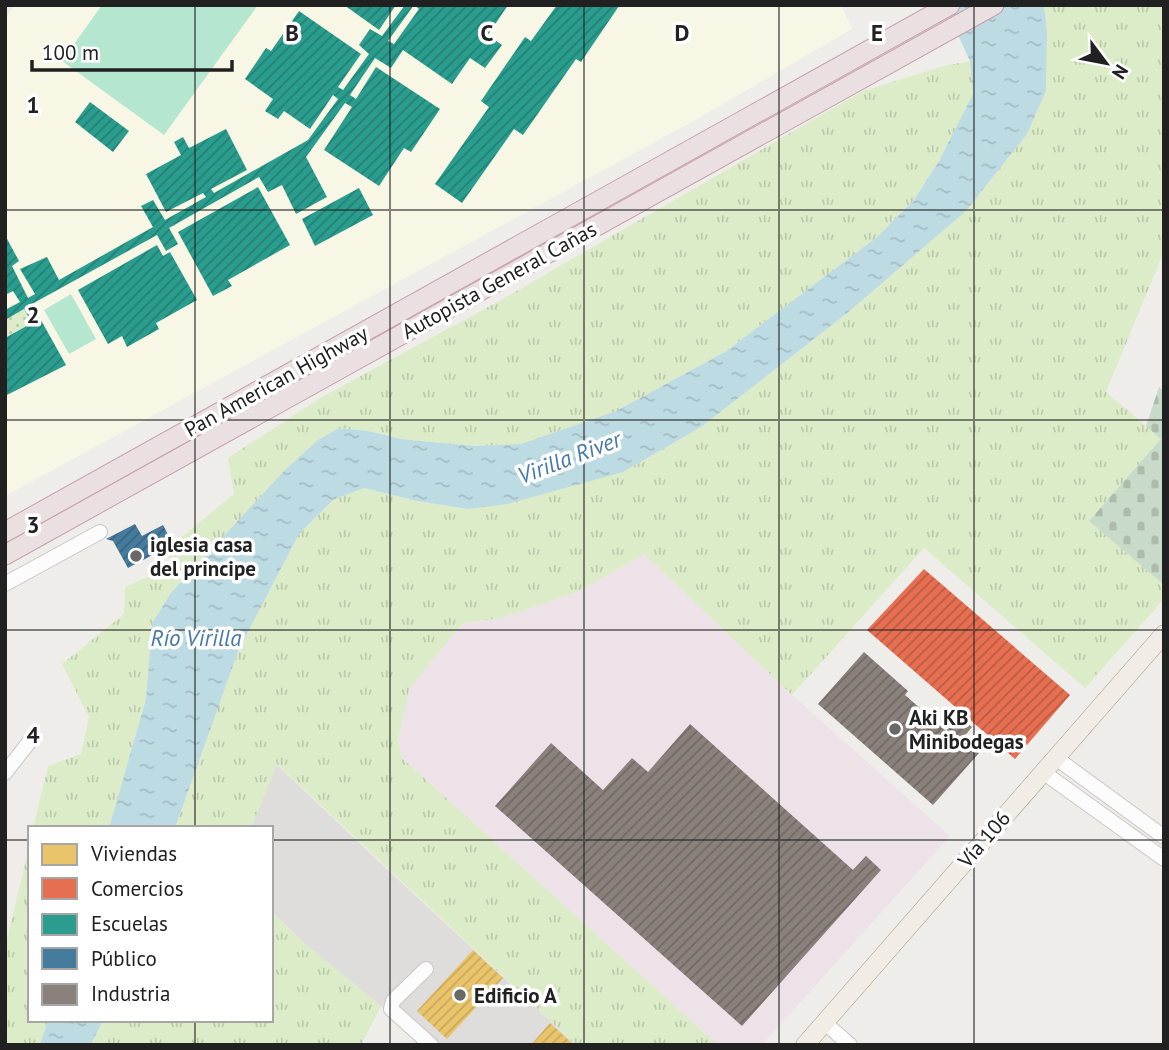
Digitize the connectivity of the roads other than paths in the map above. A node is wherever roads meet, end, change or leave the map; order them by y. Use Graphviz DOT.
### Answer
graph roads {
  1 [pos="950,5"];
  2 [pos="994,5"];
  3 [pos="5,532"];
  4 [pos="100,532"];
  5 [pos="5,555"];
  6 [pos="5,584"];
  7 [pos="1164,634"];
  8 [pos="33,737"];
  9 [pos="1056,758"];
  10 [pos="1043,772"];
  11 [pos="5,773"];
  12 [pos="1164,837"];
  13 [pos="1164,859"];
  14 [pos="426,969"];
  15 [pos="825,1023"];
  16 [pos="431,1045"];
  17 [pos="805,1045"];
  18 [pos="850,1045"];
  1 -- 3 [label="highway, Pan American Highway"];
  2 -- 5 [label="highway, Autopista General Cañas"];
  4 -- 6 [label="street"];
  7 -- 9 [label="main road, Vía 106"];
  8 -- 11 [label="street"];
  9 -- 10 [label="main road, Vía 106"];
  9 -- 12 [label="street"];
  10 -- 13 [label="street"];
  10 -- 15 [label="main road, Vía 106"];
  14 -- 16 [label="street"];
  15 -- 17 [label="main road, Vía 106"];
  15 -- 18 [label="street"];
}
